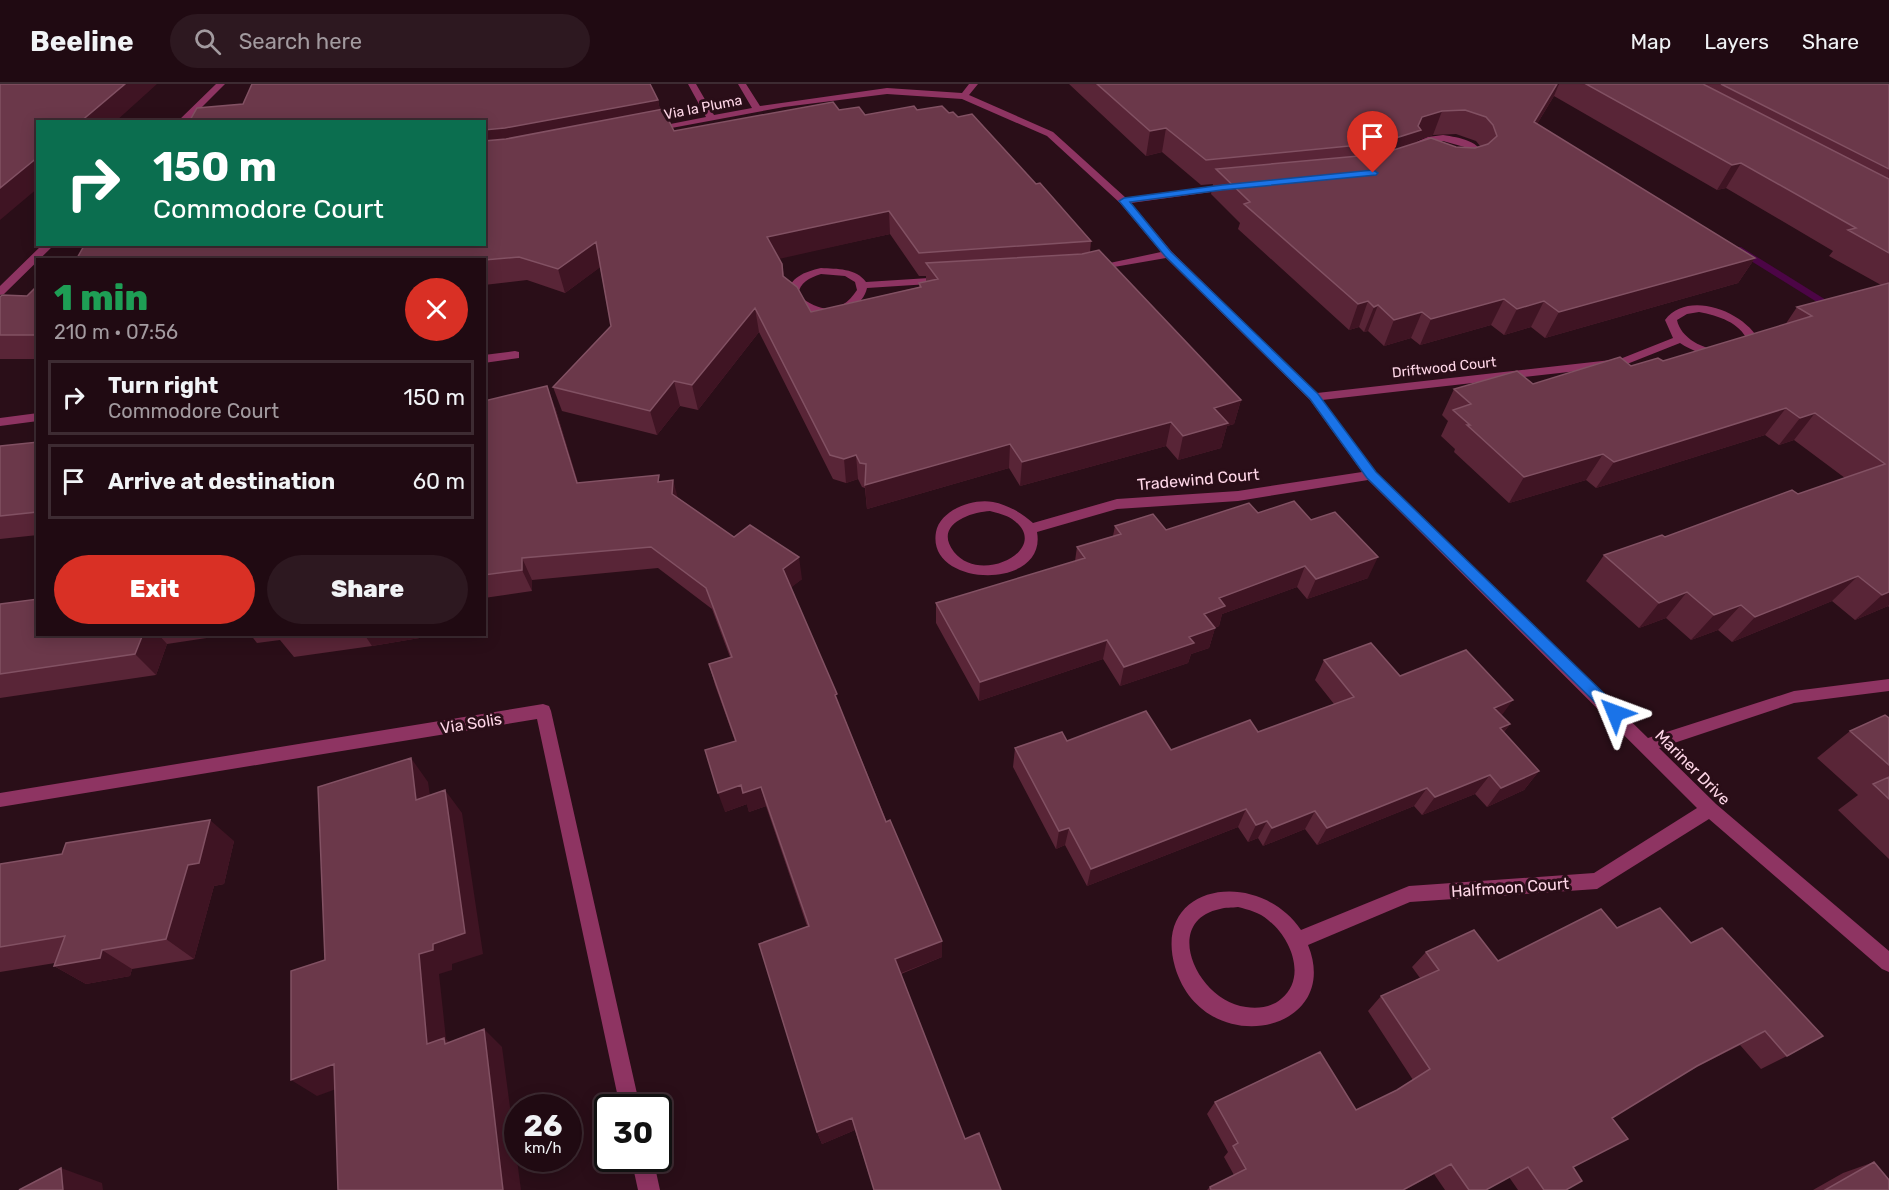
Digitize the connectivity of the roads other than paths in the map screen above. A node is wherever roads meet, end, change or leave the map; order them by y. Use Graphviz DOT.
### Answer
graph roads {
  1 [pos="221,84"];
  2 [pos="692,84"];
  3 [pos="742,84"];
  4 [pos="974,84"];
  5 [pos="964,96"];
  6 [pos="758,110"];
  7 [pos="712,119"];
  8 [pos="183,120"];
  9 [pos="638,133"];
  10 [pos="1417,158"];
  11 [pos="1246,185"];
  12 [pos="1124,201"];
  13 [pos="48,246"];
  14 [pos="1168,254"];
  15 [pos="1079,272"];
  16 [pos="954,280"];
  17 [pos="862,285"];
  18 [pos="0,292"];
  19 [pos="1680,339"];
  20 [pos="516,355"];
  21 [pos="486,359"];
  22 [pos="1314,397"];
  23 [pos="36,417"];
  24 [pos="0,422"];
  25 [pos="1371,475"];
  26 [pos="1030,529"];
  27 [pos="1889,685"];
  28 [pos="1647,745"];
  29 [pos="0,800"];
  30 [pos="1710,809"];
  31 [pos="1298,940"];
  32 [pos="1889,963"];
  33 [pos="627,1094"];
  34 [pos="645,1172"];
  35 [pos="649,1190"];
  1 -- 8 [label="street"];
  2 -- 7 [label="street"];
  3 -- 6 [label="street"];
  4 -- 5 [label="street"];
  5 -- 6 [label="street, Via la Pluma"];
  5 -- 12 [label="street, Mariner Drive"];
  6 -- 7 [label="street, Via la Pluma"];
  7 -- 9 [label="street, Via la Pluma"];
  10 -- 10 [label="street"];
  11 -- 12 [label="street"];
  12 -- 14 [label="street, Mariner Drive"];
  13 -- 18 [label="street"];
  14 -- 15 [label="street"];
  14 -- 22 [label="street, Mariner Drive"];
  16 -- 17 [label="street"];
  17 -- 17 [label="street"];
  19 -- 19 [label="street"];
  19 -- 22 [label="street, Driftwood Court"];
  20 -- 21 [label="street"];
  22 -- 25 [label="street, Mariner Drive"];
  23 -- 24 [label="street"];
  25 -- 26 [label="street, Tradewind Court"];
  25 -- 28 [label="street, Mariner Drive"];
  26 -- 26 [label="street"];
  27 -- 28 [label="street"];
  28 -- 30 [label="street, Mariner Drive"];
  29 -- 33 [label="street, Via Solis"];
  30 -- 31 [label="street, Halfmoon Court"];
  30 -- 32 [label="street, Mariner Drive"];
  31 -- 31 [label="street"];
  34 -- 35 [label="street"];
}
